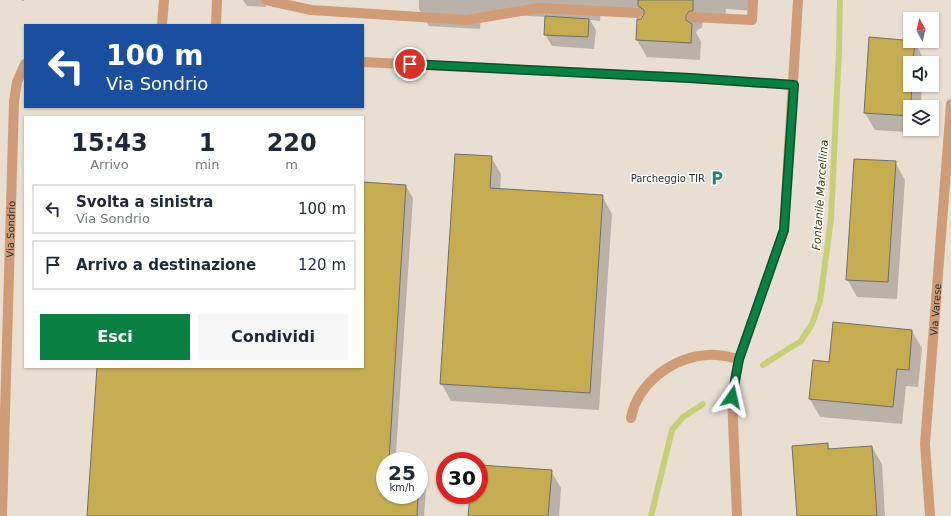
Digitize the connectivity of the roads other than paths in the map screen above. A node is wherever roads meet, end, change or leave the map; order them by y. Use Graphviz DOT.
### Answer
graph roads {
  1 [pos="164,0"];
  2 [pos="217,0"];
  3 [pos="266,0"];
  4 [pos="753,0"];
  5 [pos="798,0"];
  6 [pos="638,13"];
  7 [pos="692,17"];
  8 [pos="162,24"];
  9 [pos="216,24"];
  10 [pos="364,62"];
  11 [pos="24,66"];
  12 [pos="794,85"];
  13 [pos="951,104"];
  14 [pos="739,359"];
  15 [pos="631,418"];
  16 [pos="2,516"];
  17 [pos="737,516"];
  18 [pos="930,516"];
  1 -- 8 [label="street"];
  2 -- 9 [label="street"];
  3 -- 6 [label="street"];
  4 -- 7 [label="street"];
  5 -- 12 [label="street"];
  10 -- 12 [label="street"];
  11 -- 16 [label="street, Via Sondrio"];
  12 -- 14 [label="street"];
  13 -- 18 [label="street, Via Varese"];
  14 -- 15 [label="street"];
  14 -- 17 [label="street"];
}
